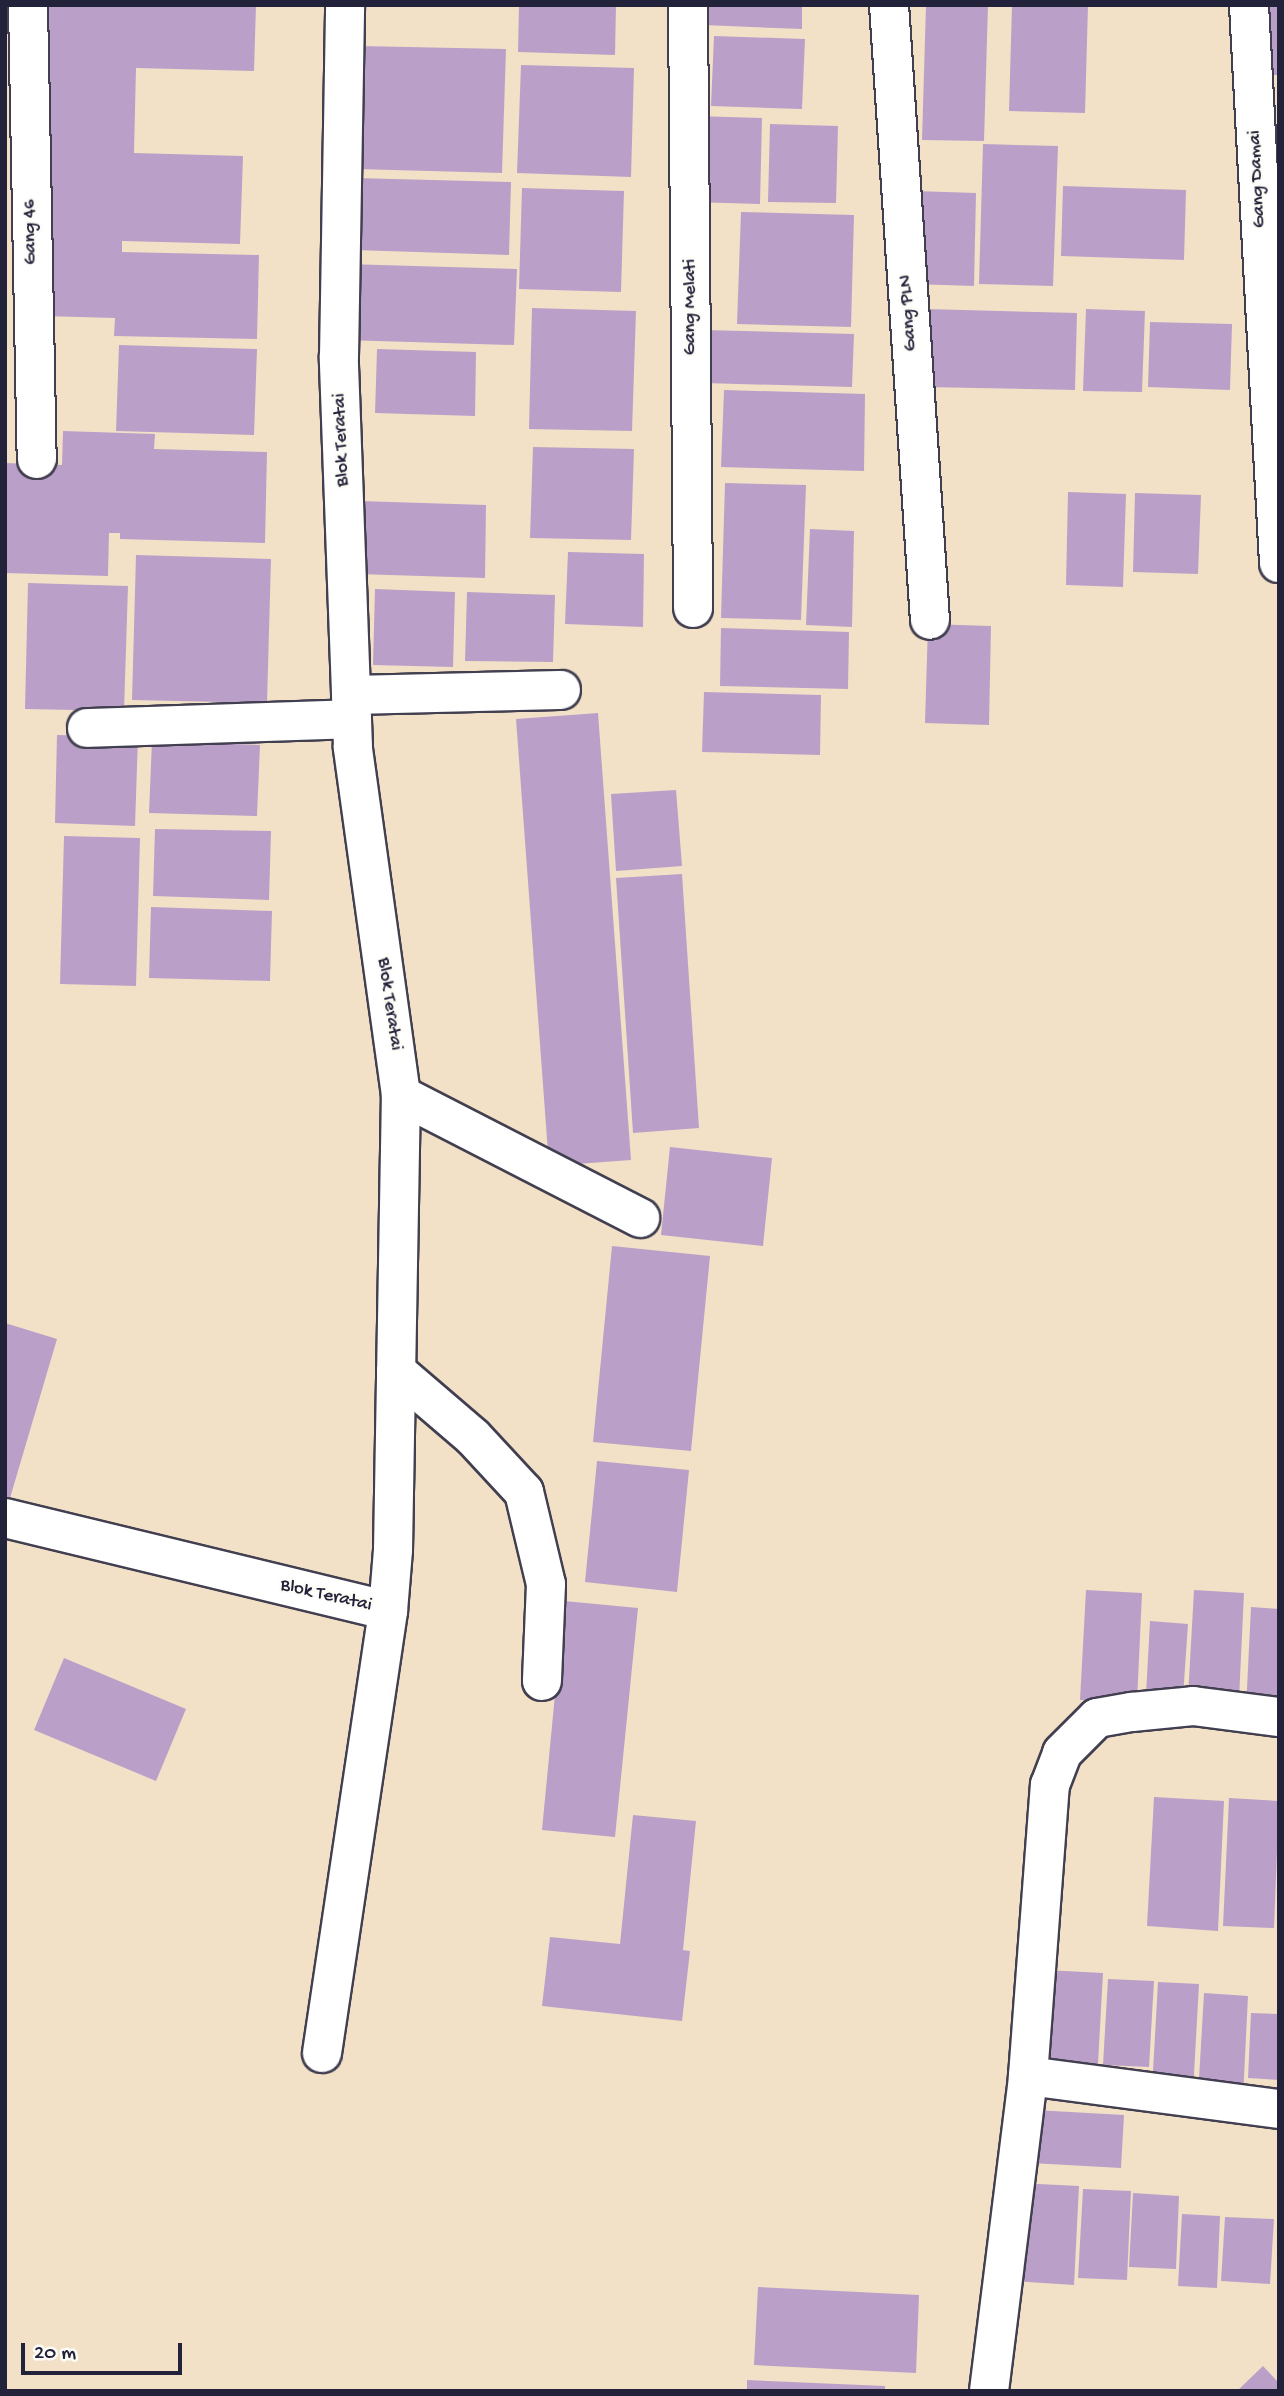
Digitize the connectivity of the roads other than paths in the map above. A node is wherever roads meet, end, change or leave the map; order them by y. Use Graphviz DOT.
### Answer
graph roads {
  1 [pos="28,5"];
  2 [pos="345,5"];
  3 [pos="688,5"];
  4 [pos="889,5"];
  5 [pos="1249,5"];
  6 [pos="17,144"];
  7 [pos="37,459"];
  8 [pos="1279,563"];
  9 [pos="693,608"];
  10 [pos="930,620"];
  11 [pos="561,690"];
  12 [pos="352,707"];
  13 [pos="87,728"];
  14 [pos="401,1095"];
  15 [pos="640,1218"];
  16 [pos="396,1371"];
  17 [pos="5,1518"];
  18 [pos="388,1611"];
  19 [pos="541,1681"];
  20 [pos="1279,1717"];
  21 [pos="322,2053"];
  22 [pos="1028,2076"];
  23 [pos="1279,2109"];
  24 [pos="989,2391"];
  1 -- 6 [label="street, Gang 46"];
  2 -- 12 [label="street, Blok Teratai"];
  3 -- 9 [label="street, Gang Melati"];
  4 -- 10 [label="street, Gang PLN"];
  5 -- 8 [label="street, Gang Damai"];
  6 -- 7 [label="street, Gang 46"];
  11 -- 12 [label="street"];
  12 -- 13 [label="street"];
  12 -- 14 [label="street, Blok Teratai"];
  14 -- 15 [label="street"];
  14 -- 16 [label="street, Blok Teratai"];
  16 -- 18 [label="street, Blok Teratai"];
  16 -- 19 [label="street"];
  17 -- 18 [label="street, Blok Teratai"];
  18 -- 21 [label="street"];
  20 -- 22 [label="street"];
  22 -- 23 [label="street"];
  22 -- 24 [label="street"];
}
